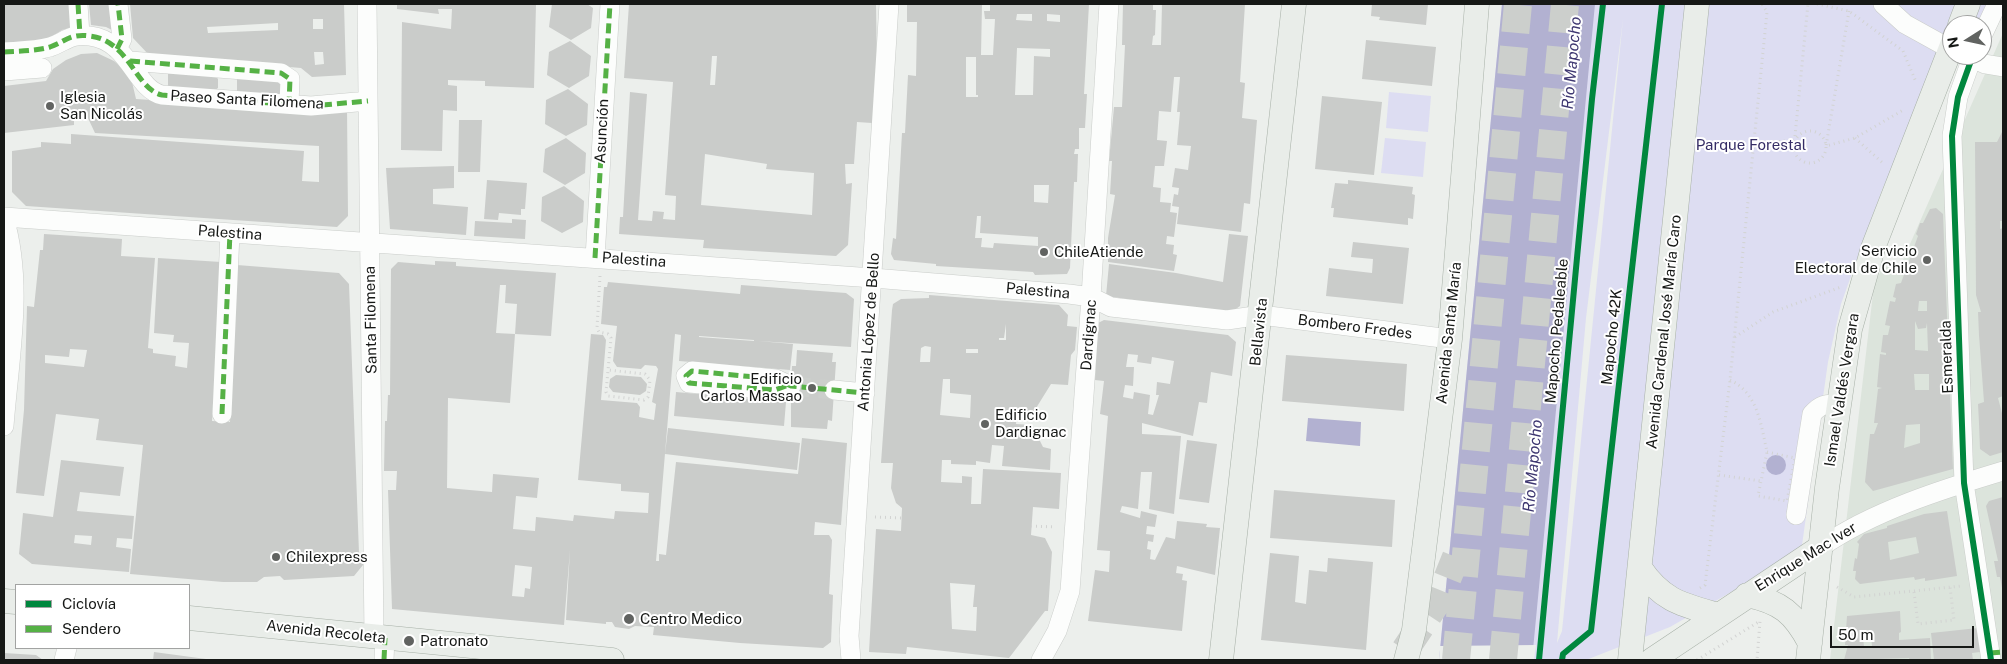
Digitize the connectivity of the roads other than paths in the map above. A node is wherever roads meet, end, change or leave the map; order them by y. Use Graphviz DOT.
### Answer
graph roads {
  1 [pos="78,4"];
  2 [pos="118,4"];
  3 [pos="367,4"];
  4 [pos="610,4"];
  5 [pos="889,4"];
  6 [pos="1109,4"];
  7 [pos="1294,4"];
  8 [pos="1477,4"];
  9 [pos="1696,4"];
  10 [pos="1883,4"];
  11 [pos="80,35"];
  12 [pos="1942,42"];
  13 [pos="4,52"];
  14 [pos="123,55"];
  15 [pos="1955,65"];
  16 [pos="1960,65"];
  17 [pos="42,68"];
  18 [pos="4,71"];
  19 [pos="368,102"];
  20 [pos="289,104"];
  21 [pos="4,217"];
  22 [pos="230,233"];
  23 [pos="370,243"];
  24 [pos="598,258"];
  25 [pos="873,278"];
  26 [pos="1091,297"];
  27 [pos="1261,315"];
  28 [pos="1450,339"];
  29 [pos="834,390"];
  30 [pos="865,393"];
  31 [pos="1838,405"];
  32 [pos="222,414"];
  33 [pos="4,426"];
  34 [pos="2003,471"];
  35 [pos="1964,483"];
  36 [pos="1796,515"];
  37 [pos="1821,546"];
  38 [pos="1640,568"];
  39 [pos="1747,595"];
  40 [pos="1718,615"];
  41 [pos="190,618"];
  42 [pos="1634,624"];
  43 [pos="381,645"];
  44 [pos="1809,652"];
  45 [pos="1995,655"];
  46 [pos="612,660"];
  47 [pos="851,660"];
  48 [pos="1041,660"];
  49 [pos="1221,660"];
  50 [pos="1406,660"];
  51 [pos="1630,660"];
  52 [pos="1647,660"];
  53 [pos="1652,660"];
  1 -- 11 [label="street"];
  2 -- 14 [label="street"];
  3 -- 19 [label="street, Santa Filomena"];
  4 -- 24 [label="street, Asunción"];
  5 -- 25 [label="street, Antonia López de Bello"];
  6 -- 26 [label="street, Dardignac"];
  7 -- 27 [label="main road, Bellavista"];
  8 -- 28 [label="main road, Avenida Santa María"];
  9 -- 38 [label="main road, Avenida Cardenal José María Caro"];
  10 -- 12 [label="street"];
  11 -- 13 [label="street"];
  11 -- 14 [label="street"];
  14 -- 20 [label="street, Paseo Santa Filomena"];
  14 -- 20 [label="street"];
  15 -- 31 [label="main road, Ismael Valdés Vergara"];
  16 -- 35 [label="street, Esmeralda"];
  17 -- 18 [label="street"];
  19 -- 20 [label="street, Paseo Santa Filomena"];
  19 -- 23 [label="street, Santa Filomena"];
  21 -- 22 [label="street, Palestina"];
  21 -- 33 [label="street"];
  22 -- 23 [label="street, Palestina"];
  22 -- 32 [label="street"];
  23 -- 24 [label="street, Palestina"];
  23 -- 43 [label="street, Santa Filomena"];
  24 -- 25 [label="street, Palestina"];
  25 -- 26 [label="street, Palestina"];
  25 -- 30 [label="street, Antonia López de Bello"];
  26 -- 27 [label="street, Palestina"];
  26 -- 48 [label="street, Dardignac"];
  27 -- 28 [label="street, Bombero Fredes"];
  27 -- 49 [label="main road, Bellavista"];
  28 -- 50 [label="main road, Avenida Santa María"];
  29 -- 30 [label="street"];
  30 -- 47 [label="street, Antonia López de Bello"];
  31 -- 36 [label="street"];
  31 -- 37 [label="main road, Ismael Valdés Vergara"];
  34 -- 35 [label="street, Enrique Mac Iver"];
  35 -- 37 [label="street, Enrique Mac Iver"];
  35 -- 45 [label="street, Esmeralda"];
  37 -- 39 [label="main road, Enrique Mac Iver"];
  37 -- 44 [label="main road, Ismael Valdés Vergara"];
  38 -- 40 [label="main road"];
  38 -- 42 [label="main road, Avenida Cardenal José María Caro"];
  39 -- 40 [label="main road, Enrique Mac Iver"];
  39 -- 44 [label="main road"];
  40 -- 53 [label="main road, Enrique Mac Iver"];
  41 -- 43 [label="main road, Avenida Recoleta"];
  42 -- 51 [label="main road, Avenida Cardenal José María Caro"];
  42 -- 52 [label="street"];
  43 -- 46 [label="main road, Avenida Recoleta"];
}
